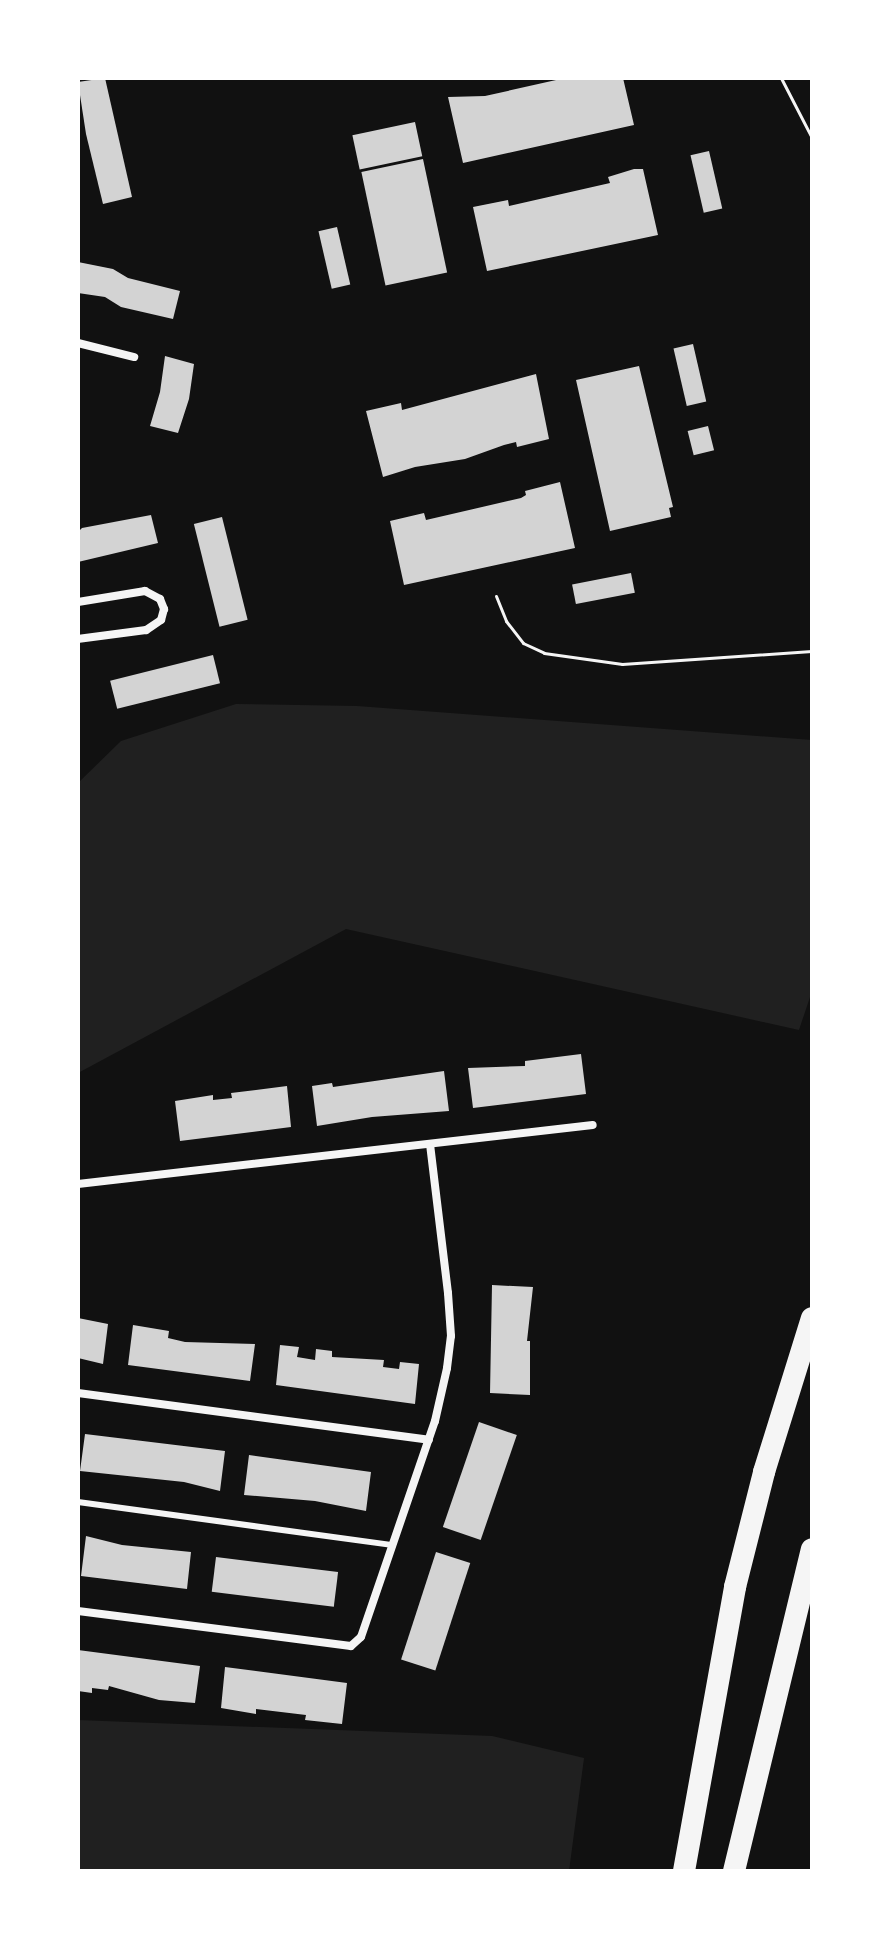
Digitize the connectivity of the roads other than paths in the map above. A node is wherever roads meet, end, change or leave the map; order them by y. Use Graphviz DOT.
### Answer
graph roads {
  1 [pos="78,343"];
  2 [pos="134,357"];
  3 [pos="78,602"];
  4 [pos="78,639"];
  5 [pos="593,1125"];
  6 [pos="430,1144"];
  7 [pos="78,1184"];
  8 [pos="812,1318"];
  9 [pos="78,1393"];
  10 [pos="429,1440"];
  11 [pos="78,1502"];
  12 [pos="391,1545"];
  13 [pos="812,1549"];
  14 [pos="78,1611"];
  15 [pos="684,1871"];
  16 [pos="734,1871"];
  1 -- 2 [label="street"];
  3 -- 4 [label="street"];
  5 -- 6 [label="street"];
  6 -- 7 [label="street"];
  6 -- 10 [label="street"];
  8 -- 15 [label="highway"];
  9 -- 10 [label="street"];
  10 -- 12 [label="street"];
  11 -- 12 [label="lane"];
  12 -- 14 [label="street"];
  13 -- 16 [label="highway"];
}
